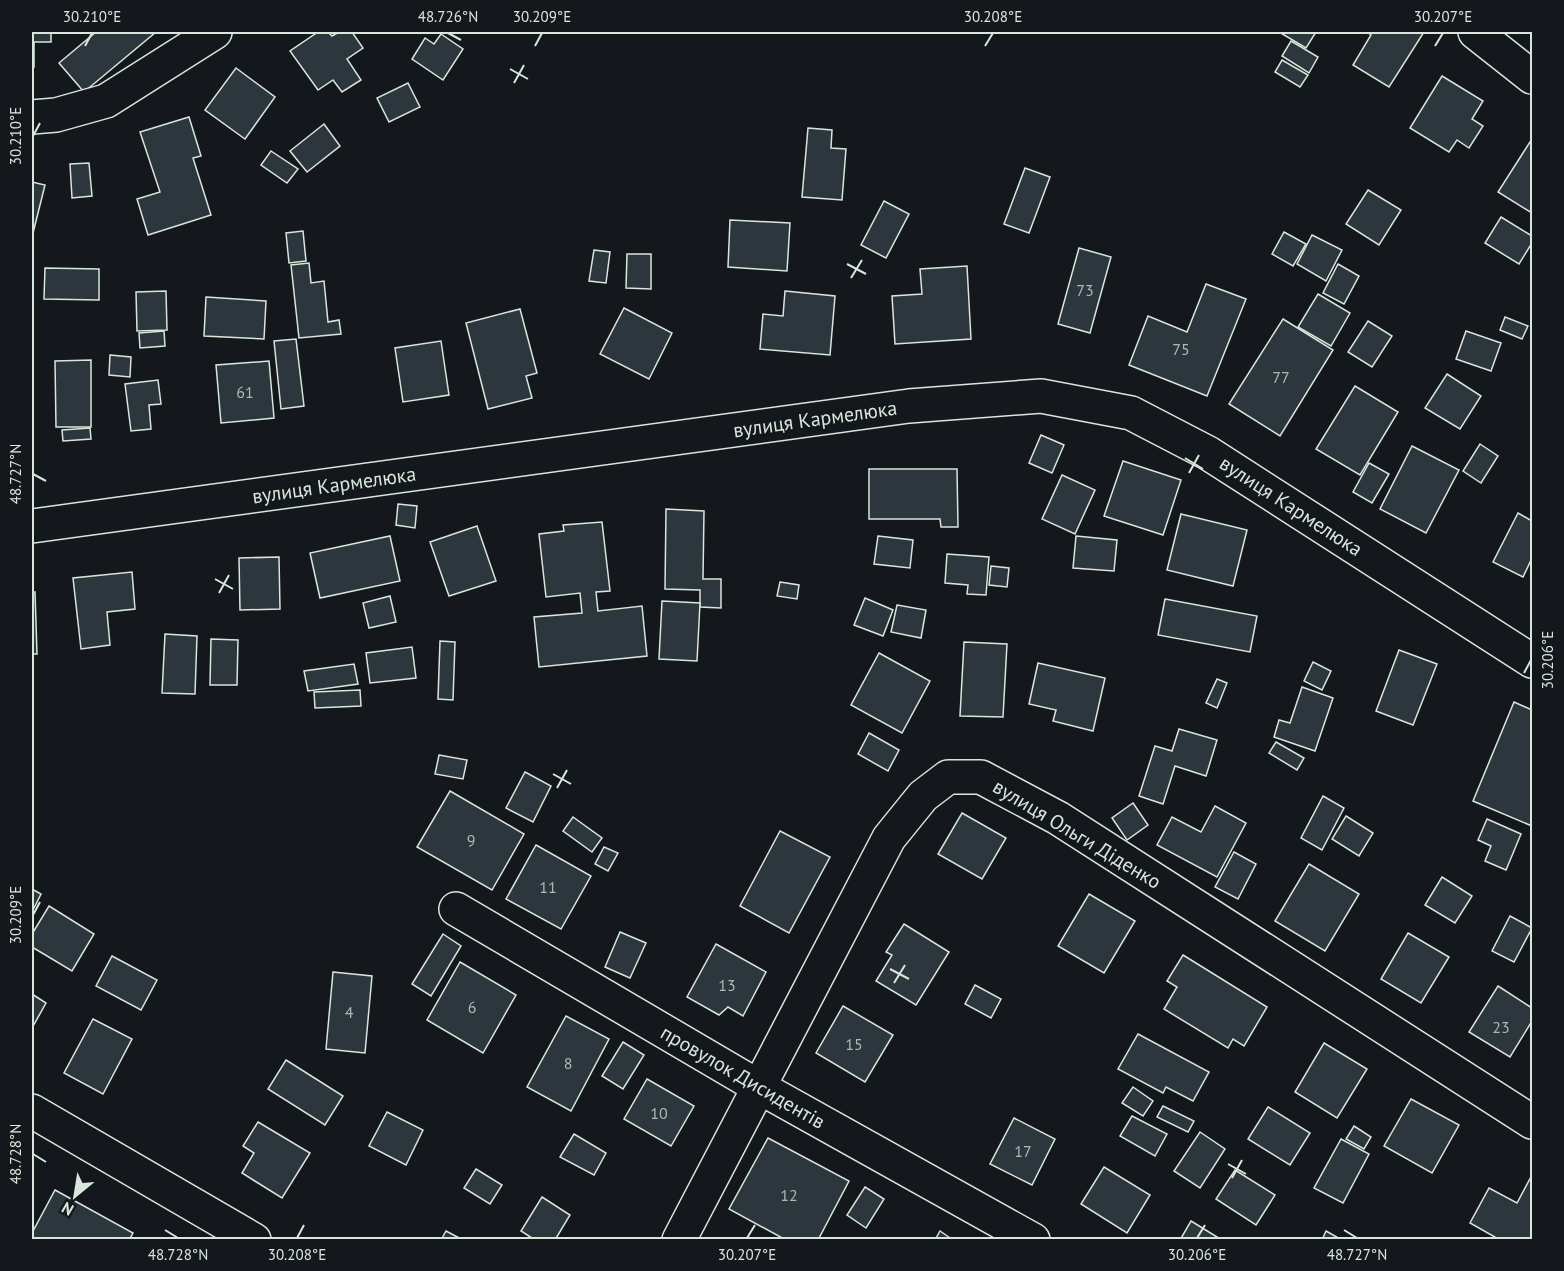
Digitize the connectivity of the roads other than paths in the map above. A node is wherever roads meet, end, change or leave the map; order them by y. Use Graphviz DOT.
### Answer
graph roads {
  1 [pos="215,32"];
  2 [pos="1475,32"];
  3 [pos="1533,77"];
  4 [pos="32,117"];
  5 [pos="32,526"];
  6 [pos="1533,661"];
  7 [pos="456,909"];
  8 [pos="759,1087"];
  9 [pos="32,1111"];
  10 [pos="1533,1122"];
  11 [pos="254,1239"];
  12 [pos="679,1239"];
  13 [pos="1033,1239"];
  1 -- 4 [label="street"];
  2 -- 3 [label="street"];
  5 -- 6 [label="street, вулиця Кармелюка"];
  7 -- 8 [label="street, провулок Дисидентів"];
  8 -- 10 [label="street, вулиця Ольги Діденко"];
  8 -- 12 [label="street, вулиця Ольги Діденко"];
  8 -- 13 [label="street, провулок Дисидентів"];
  9 -- 11 [label="street"];
}
